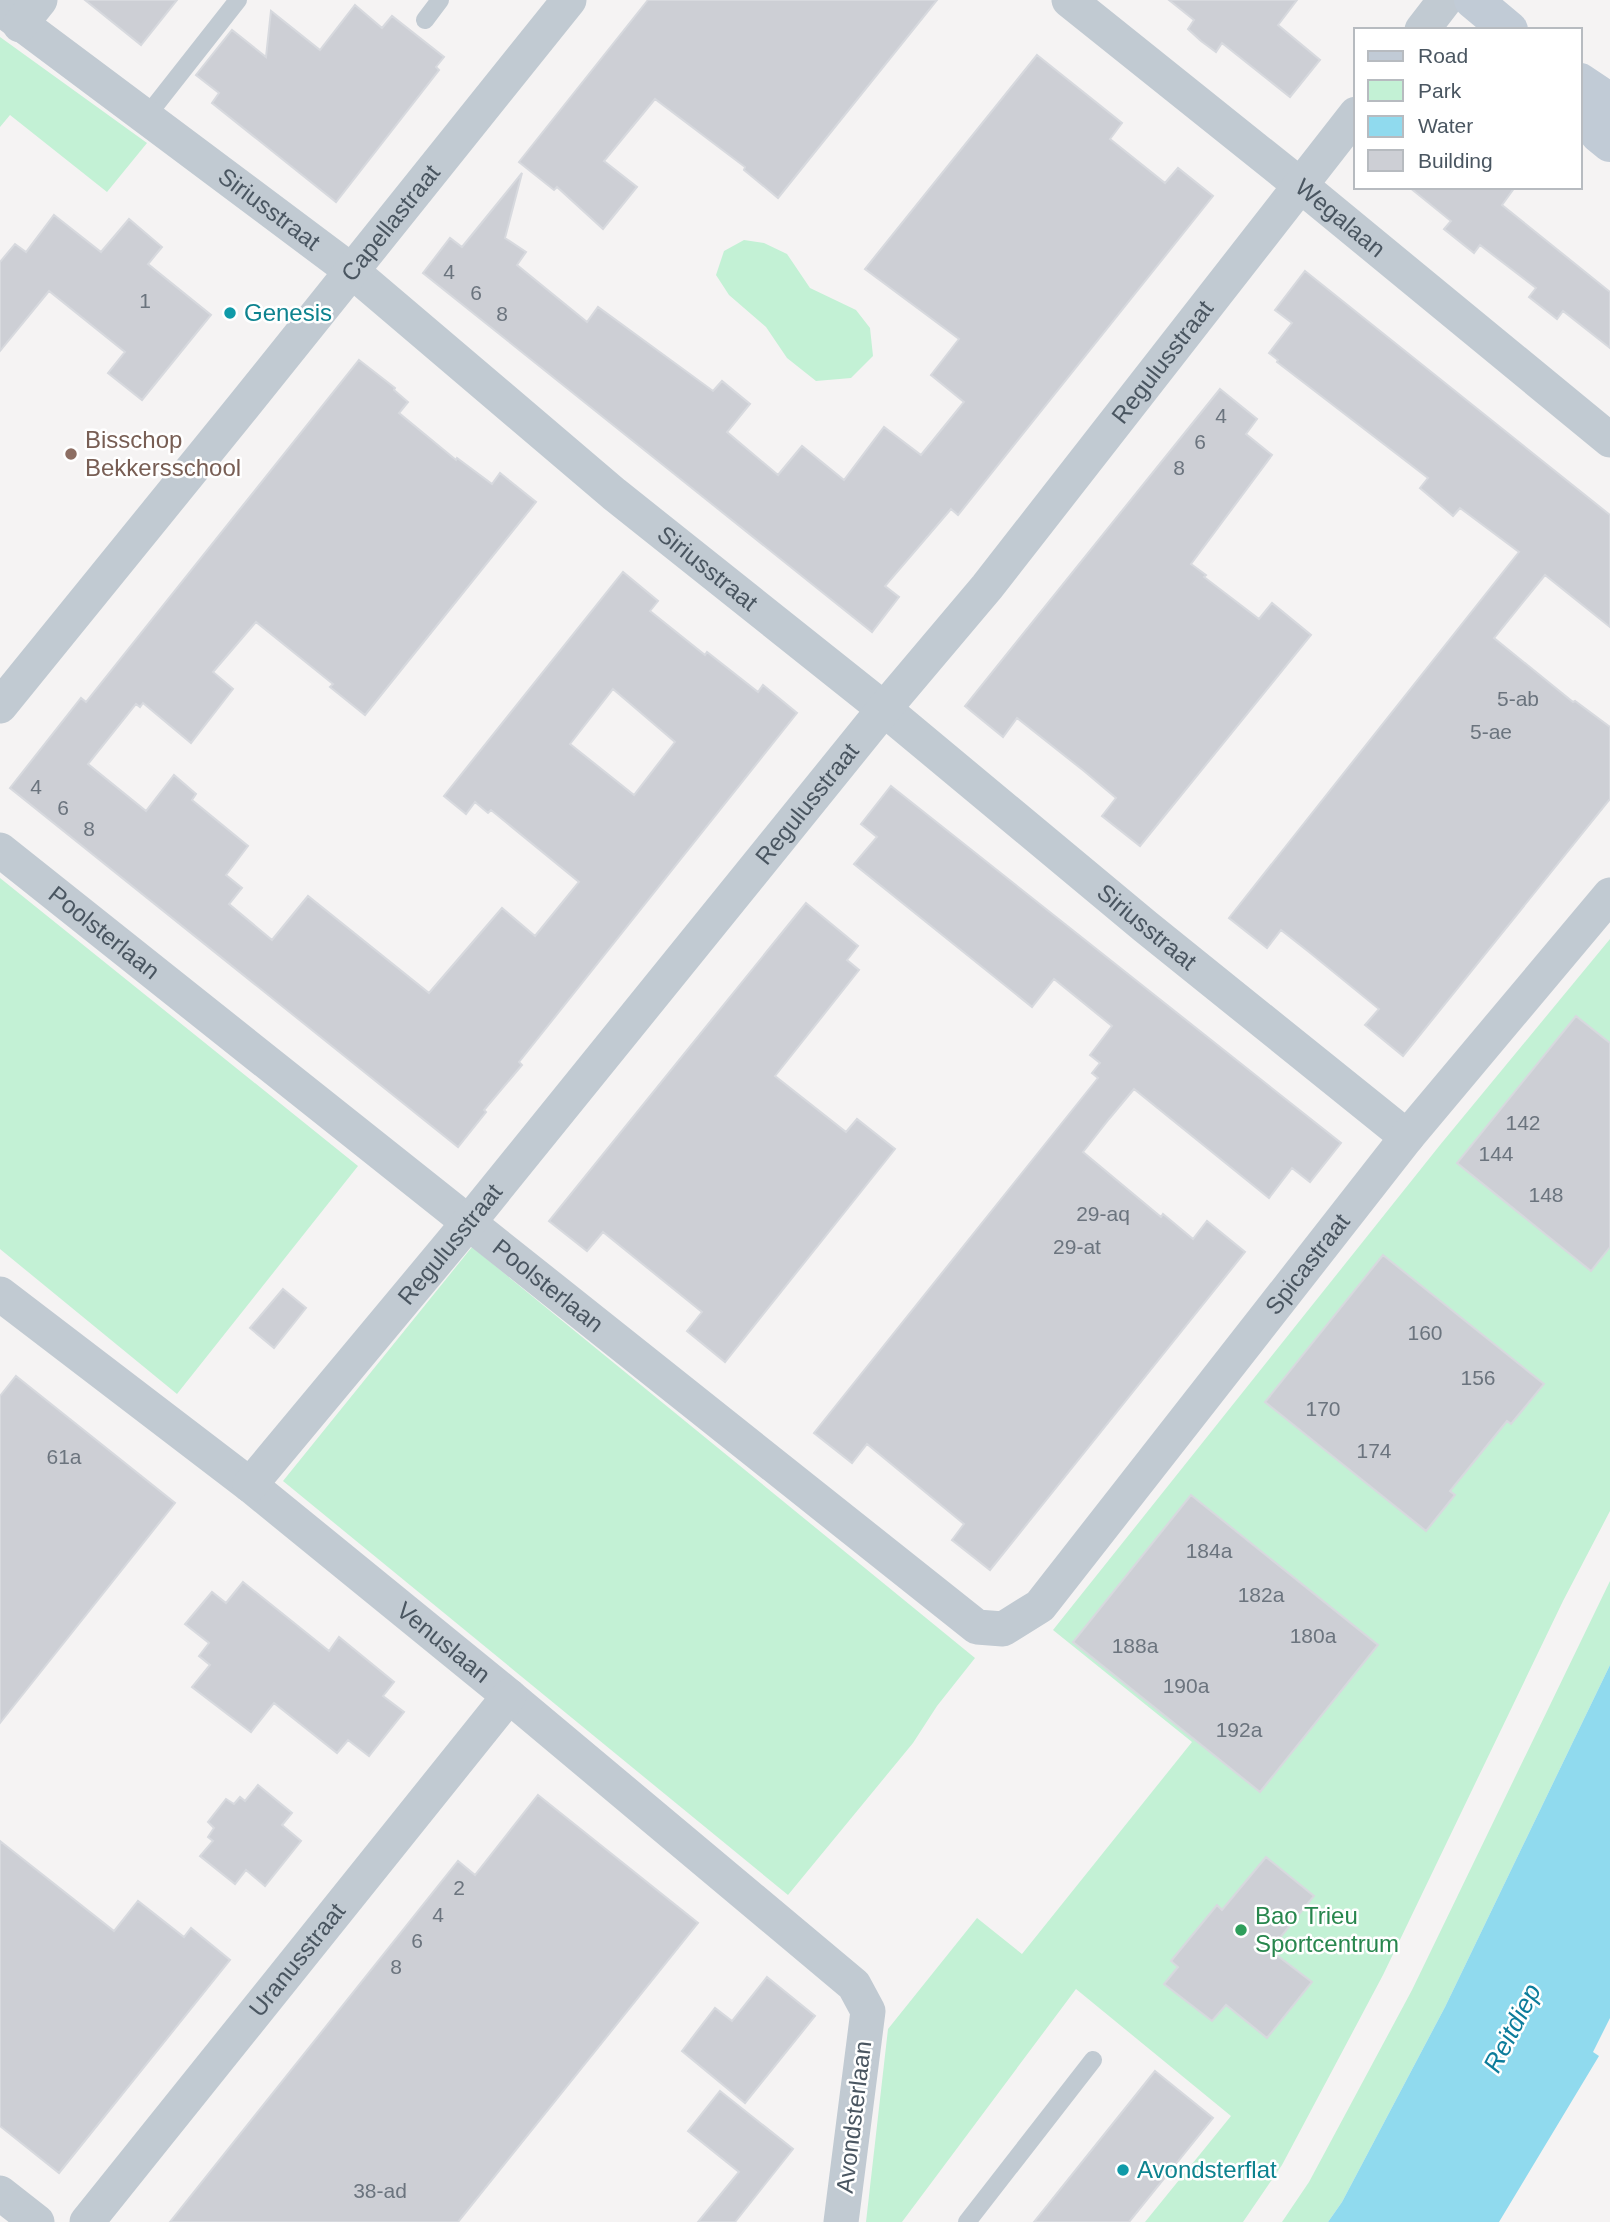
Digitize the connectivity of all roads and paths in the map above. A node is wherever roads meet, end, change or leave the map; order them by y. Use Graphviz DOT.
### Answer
graph roads {
  1 [pos="238,0"];
  2 [pos="440,0"];
  3 [pos="1069,0"];
  4 [pos="1445,0"];
  5 [pos="1473,0"];
  6 [pos="558,7"];
  7 [pos="20,11"];
  8 [pos="425,20"];
  9 [pos="1424,28"];
  10 [pos="1507,28"];
  11 [pos="1582,83"];
  12 [pos="1610,102"];
  13 [pos="1582,112"];
  14 [pos="146,117"];
  15 [pos="1354,117"];
  16 [pos="1610,143"];
  17 [pos="1300,185"];
  18 [pos="353,272"];
  19 [pos="1610,440"];
  20 [pos="0,706"];
  21 [pos="884,709"];
  22 [pos="0,850"];
  23 [pos="1607,904"];
  24 [pos="1407,1137"];
  25 [pos="469,1222"];
  26 [pos="0,1294"];
  27 [pos="250,1485"];
  28 [pos="1003,1629"];
  29 [pos="509,1696"];
  30 [pos="868,2011"];
  31 [pos="1094,2060"];
  32 [pos="0,2193"];
  33 [pos="37,2222"];
  34 [pos="87,2222"];
  35 [pos="841,2222"];
  36 [pos="967,2222"];
  1 -- 14 [label="lane"];
  2 -- 8 [label="lane"];
  3 -- 17 [label="street, Wegalaan"];
  4 -- 9 [label="street"];
  5 -- 10 [label="main road"];
  6 -- 18 [label="street, Capellastraat"];
  7 -- 14 [label="street, Siriusstraat"];
  11 -- 12 [label="main road"];
  13 -- 16 [label="main road"];
  14 -- 18 [label="street, Siriusstraat"];
  15 -- 17 [label="street, Regulusstraat"];
  17 -- 19 [label="street, Wegalaan"];
  17 -- 21 [label="street, Regulusstraat"];
  18 -- 20 [label="street, Capellastraat"];
  18 -- 21 [label="street, Siriusstraat"];
  21 -- 24 [label="street, Siriusstraat"];
  21 -- 25 [label="street, Regulusstraat"];
  22 -- 25 [label="street, Poolsterlaan"];
  23 -- 24 [label="street, Spicastraat"];
  24 -- 28 [label="street, Spicastraat"];
  25 -- 27 [label="street, Regulusstraat"];
  25 -- 28 [label="street, Poolsterlaan"];
  26 -- 27 [label="street, Venuslaan"];
  27 -- 29 [label="street, Venuslaan"];
  29 -- 30 [label="street, Venuslaan"];
  29 -- 34 [label="street, Uranusstraat"];
  30 -- 35 [label="street, Avondsterlaan"];
  31 -- 36 [label="lane"];
  32 -- 33 [label="street"];
}
